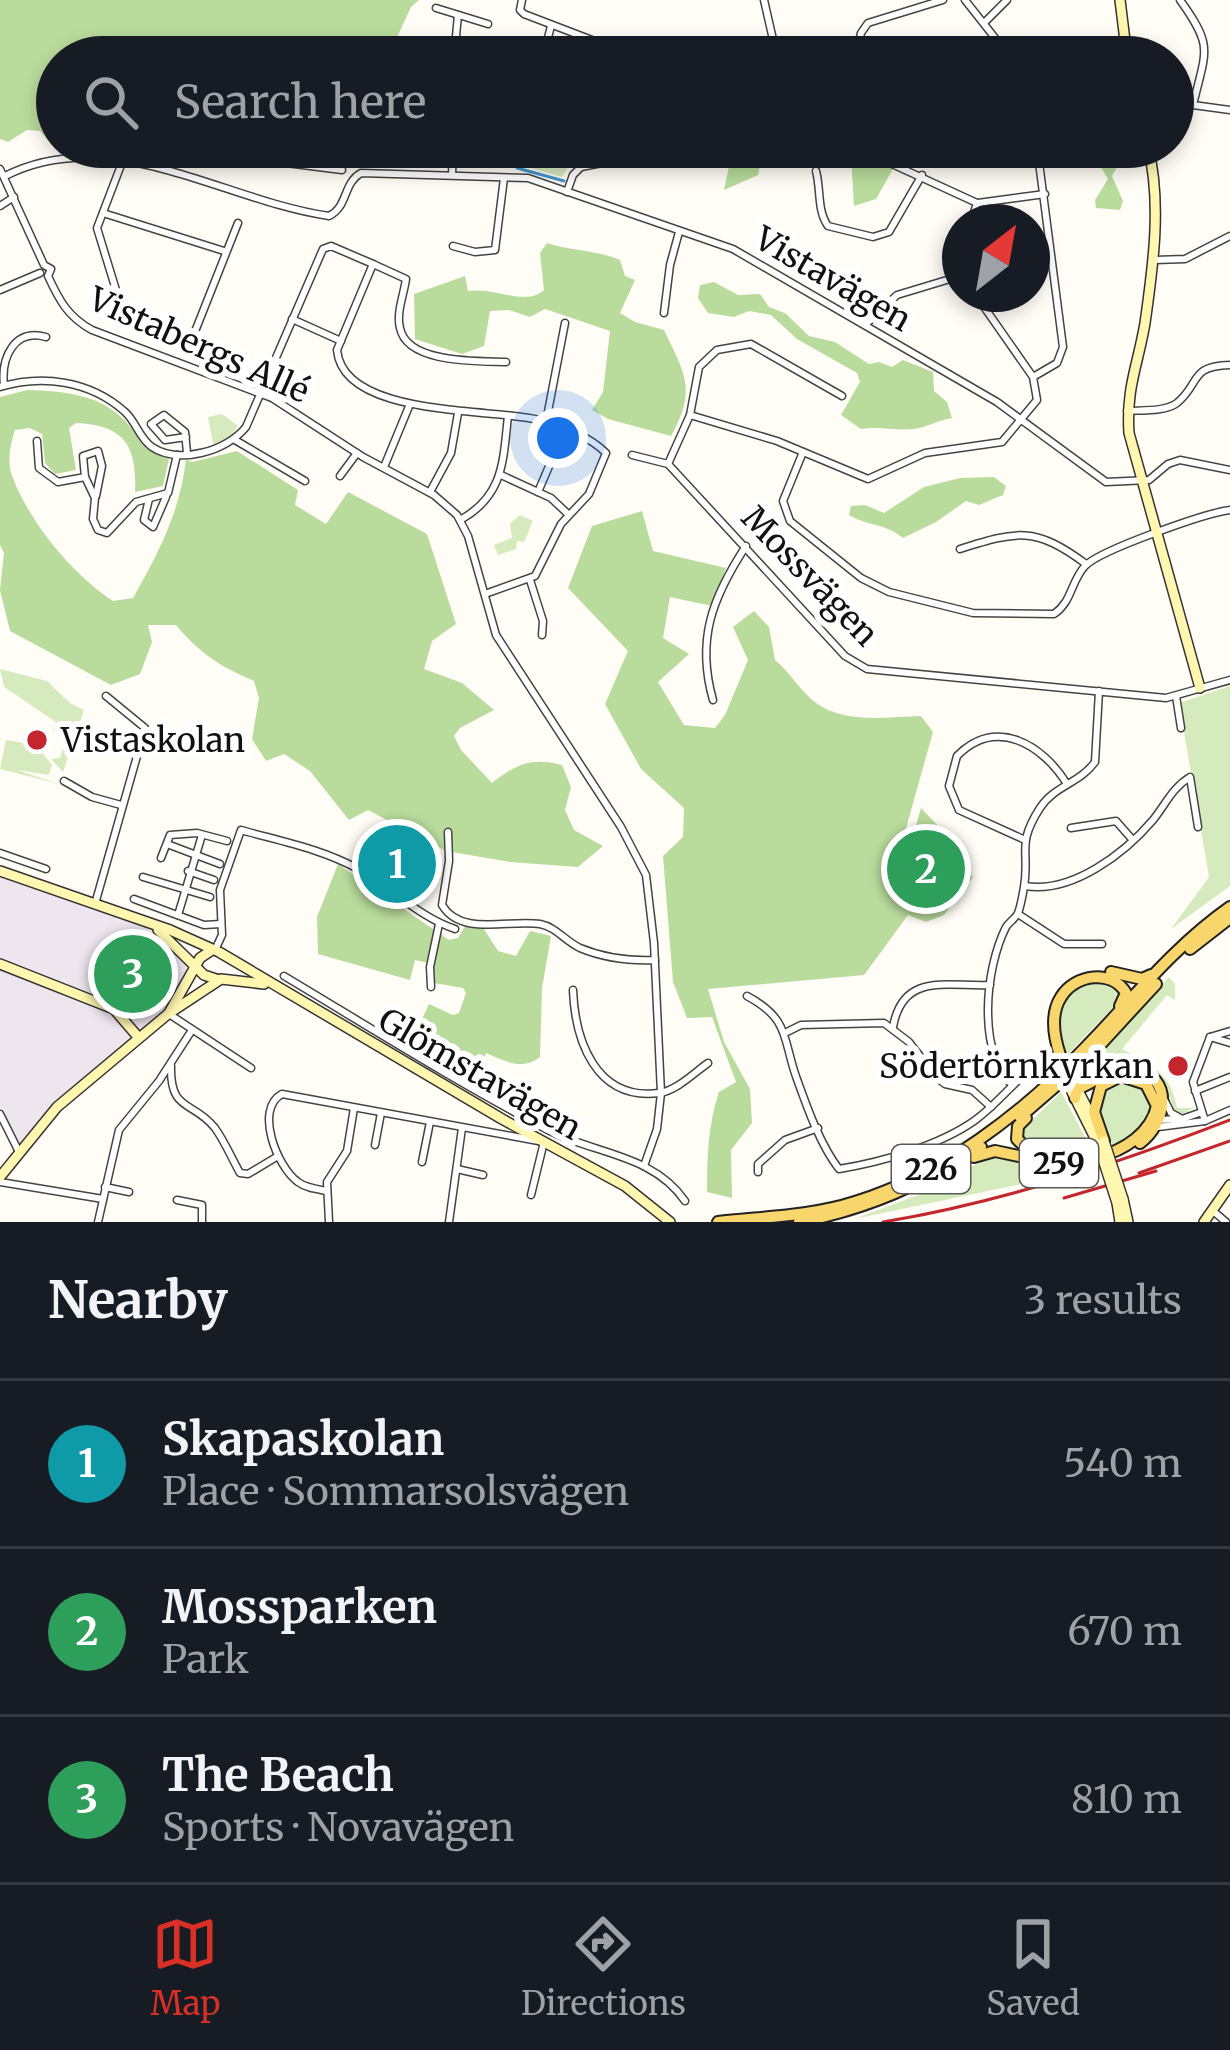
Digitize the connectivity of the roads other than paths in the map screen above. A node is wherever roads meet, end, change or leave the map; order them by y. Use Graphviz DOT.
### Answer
graph roads {
  1 [pos="522,0"];
  2 [pos="764,0"];
  3 [pos="943,0"];
  4 [pos="965,0"];
  5 [pos="1007,0"];
  6 [pos="1120,0"];
  7 [pos="1180,0"];
  8 [pos="436,8"];
  9 [pos="458,15"];
  10 [pos="984,22"];
  11 [pos="488,24"];
  12 [pos="551,25"];
  13 [pos="456,36"];
  14 [pos="548,36"];
  15 [pos="581,36"];
  16 [pos="773,36"];
  17 [pos="860,36"];
  18 [pos="996,36"];
  19 [pos="1124,36"];
  20 [pos="1194,100"];
  21 [pos="1194,105"];
  22 [pos="1230,110"];
  23 [pos="39,168"];
  24 [pos="123,168"];
  25 [pos="153,168"];
  26 [pos="326,168"];
  27 [pos="452,168"];
  28 [pos="582,168"];
  29 [pos="904,168"];
  30 [pos="1041,168"];
  31 [pos="1152,168"];
  32 [pos="342,170"];
  33 [pos="816,171"];
  34 [pos="3,173"];
  35 [pos="452,176"];
  36 [pos="922,176"];
  37 [pos="504,178"];
  38 [pos="567,192"];
  39 [pos="1046,194"];
  40 [pos="14,197"];
  41 [pos="977,203"];
  42 [pos="0,206"];
  43 [pos="103,212"];
  44 [pos="238,223"];
  45 [pos="679,232"];
  46 [pos="1230,236"];
  47 [pos="453,246"];
  48 [pos="224,251"];
  49 [pos="1151,261"];
  50 [pos="373,264"];
  51 [pos="48,269"];
  52 [pos="942,281"];
  53 [pos="0,290"];
  54 [pos="113,302"];
  55 [pos="988,312"];
  56 [pos="664,313"];
  57 [pos="292,320"];
  58 [pos="565,322"];
  59 [pos="866,324"];
  60 [pos="46,337"];
  61 [pos="192,339"];
  62 [pos="341,341"];
  63 [pos="506,362"];
  64 [pos="1230,365"];
  65 [pos="1034,376"];
  66 [pos="2,386"];
  67 [pos="260,393"];
  68 [pos="842,396"];
  69 [pos="410,404"];
  70 [pos="1127,411"];
  71 [pos="458,412"];
  72 [pos="691,415"];
  73 [pos="508,416"];
  74 [pos="1022,419"];
  75 [pos="545,422"];
  76 [pos="565,429"];
  77 [pos="186,437"];
  78 [pos="236,440"];
  79 [pos="37,441"];
  80 [pos="803,452"];
  81 [pos="187,453"];
  82 [pos="358,453"];
  83 [pos="177,455"];
  84 [pos="632,455"];
  85 [pos="668,464"];
  86 [pos="383,469"];
  87 [pos="1230,470"];
  88 [pos="500,475"];
  89 [pos="340,476"];
  90 [pos="85,477"];
  91 [pos="305,481"];
  92 [pos="1140,481"];
  93 [pos="430,492"];
  94 [pos="538,492"];
  95 [pos="168,494"];
  96 [pos="95,498"];
  97 [pos="149,499"];
  98 [pos="1230,510"];
  99 [pos="569,515"];
  100 [pos="460,520"];
  101 [pos="1156,535"];
  102 [pos="746,546"];
  103 [pos="959,549"];
  104 [pos="1086,564"];
  105 [pos="530,580"];
  106 [pos="485,594"];
  107 [pos="542,635"];
  108 [pos="1230,680"];
  109 [pos="1195,690"];
  110 [pos="1099,692"];
  111 [pos="106,696"];
  112 [pos="1176,696"];
  113 [pos="713,700"];
  114 [pos="1181,728"];
  115 [pos="64,781"];
  116 [pos="1067,784"];
  117 [pos="122,806"];
  118 [pos="1198,827"];
  119 [pos="1071,828"];
  120 [pos="448,832"];
  121 [pos="202,835"];
  122 [pos="1131,838"];
  123 [pos="1023,839"];
  124 [pos="227,841"];
  125 [pos="167,844"];
  126 [pos="0,853"];
  127 [pos="195,856"];
  128 [pos="161,858"];
  129 [pos="220,864"];
  130 [pos="46,869"];
  131 [pos="0,871"];
  132 [pos="188,871"];
  133 [pos="143,877"];
  134 [pos="214,880"];
  135 [pos="1024,886"];
  136 [pos="184,889"];
  137 [pos="210,897"];
  138 [pos="134,899"];
  139 [pos="95,904"];
  140 [pos="1230,908"];
  141 [pos="1018,914"];
  142 [pos="178,915"];
  143 [pos="1230,918"];
  144 [pos="142,921"];
  145 [pos="221,924"];
  146 [pos="439,924"];
  147 [pos="454,929"];
  148 [pos="1102,944"];
  149 [pos="214,950"];
  150 [pos="226,958"];
  151 [pos="655,960"];
  152 [pos="0,964"];
  153 [pos="195,965"];
  154 [pos="1157,972"];
  155 [pos="284,976"];
  156 [pos="220,980"];
  157 [pos="990,985"];
  158 [pos="431,987"];
  159 [pos="280,990"];
  160 [pos="573,990"];
  161 [pos="747,996"];
  162 [pos="168,1014"];
  163 [pos="893,1027"];
  164 [pos="192,1030"];
  165 [pos="1103,1030"];
  166 [pos="1230,1030"];
  167 [pos="787,1032"];
  168 [pos="1210,1037"];
  169 [pos="139,1038"];
  170 [pos="1230,1043"];
  171 [pos="1057,1056"];
  172 [pos="171,1063"];
  173 [pos="708,1063"];
  174 [pos="250,1068"];
  175 [pos="1230,1077"];
  176 [pos="1012,1084"];
  177 [pos="1100,1086"];
  178 [pos="1072,1091"];
  179 [pos="1196,1091"];
  180 [pos="661,1093"];
  181 [pos="1163,1096"];
  182 [pos="509,1107"];
  183 [pos="991,1107"];
  184 [pos="355,1108"];
  185 [pos="1230,1110"];
  186 [pos="381,1113"];
  187 [pos="0,1114"];
  188 [pos="1204,1116"];
  189 [pos="502,1119"];
  190 [pos="1183,1119"];
  191 [pos="430,1122"];
  192 [pos="1157,1122"];
  193 [pos="818,1128"];
  194 [pos="462,1129"];
  195 [pos="544,1142"];
  196 [pos="1101,1143"];
  197 [pos="375,1145"];
  198 [pos="19,1152"];
  199 [pos="278,1156"];
  200 [pos="422,1162"];
  201 [pos="954,1164"];
  202 [pos="644,1166"];
  203 [pos="457,1169"];
  204 [pos="758,1172"];
  205 [pos="483,1174"];
  206 [pos="0,1180"];
  207 [pos="1230,1185"];
  208 [pos="105,1187"];
  209 [pos="326,1190"];
  210 [pos="129,1192"];
  211 [pos="530,1195"];
  212 [pos="103,1199"];
  213 [pos="177,1200"];
  214 [pos="685,1201"];
  215 [pos="650,1208"];
  216 [pos="1212,1210"];
  217 [pos="98,1222"];
  218 [pos="202,1222"];
  219 [pos="329,1222"];
  220 [pos="449,1222"];
  221 [pos="651,1222"];
  222 [pos="670,1222"];
  223 [pos="718,1222"];
  224 [pos="800,1222"];
  225 [pos="1124,1222"];
  226 [pos="1204,1222"];
  227 [pos="1226,1222"];
  1 -- 12 [label="street"];
  2 -- 16 [label="street"];
  3 -- 17 [label="street"];
  4 -- 10 [label="street"];
  5 -- 10 [label="street"];
  6 -- 19 [label="street"];
  7 -- 20 [label="street"];
  8 -- 9 [label="street"];
  9 -- 11 [label="street"];
  9 -- 13 [label="street"];
  10 -- 18 [label="street"];
  12 -- 14 [label="street"];
  12 -- 15 [label="street"];
  21 -- 22 [label="street"];
  23 -- 34 [label="street, Vistavägen"];
  24 -- 43 [label="street"];
  25 -- 35 [label="street, Vistavägen"];
  26 -- 32 [label="street"];
  27 -- 35 [label="street"];
  28 -- 38 [label="street"];
  29 -- 36 [label="street"];
  30 -- 39 [label="street"];
  31 -- 49 [label="street"];
  33 -- 36 [label="street"];
  34 -- 40 [label="street, Vistabergs Allé"];
  35 -- 37 [label="street, Vistavägen"];
  36 -- 41 [label="street"];
  37 -- 38 [label="street, Vistavägen"];
  37 -- 47 [label="street"];
  38 -- 45 [label="street, Vistavägen"];
  39 -- 41 [label="street"];
  39 -- 65 [label="street"];
  40 -- 42 [label="street"];
  40 -- 51 [label="street, Vistabergs Allé"];
  43 -- 48 [label="street"];
  43 -- 54 [label="street"];
  44 -- 48 [label="street"];
  45 -- 56 [label="street"];
  45 -- 59 [label="street, Vistavägen"];
  46 -- 49 [label="street"];
  48 -- 61 [label="street"];
  49 -- 70 [label="street"];
  50 -- 57 [label="street"];
  50 -- 62 [label="street"];
  50 -- 63 [label="street"];
  51 -- 53 [label="street"];
  51 -- 67 [label="street, Vistabergs Allé"];
  52 -- 59 [label="street"];
  55 -- 65 [label="street"];
  57 -- 62 [label="street"];
  57 -- 67 [label="street"];
  58 -- 75 [label="street"];
  59 -- 74 [label="street, Vistavägen"];
  60 -- 66 [label="street"];
  62 -- 69 [label="street"];
  64 -- 70 [label="street"];
  65 -- 74 [label="street"];
  66 -- 83 [label="street"];
  67 -- 78 [label="street"];
  67 -- 82 [label="street, Vistabergs Allé"];
  68 -- 72 [label="street"];
  69 -- 71 [label="street"];
  69 -- 86 [label="street"];
  70 -- 92 [label="street"];
  71 -- 73 [label="street"];
  71 -- 93 [label="street"];
  72 -- 80 [label="street"];
  72 -- 85 [label="street"];
  73 -- 75 [label="street"];
  73 -- 88 [label="street"];
  74 -- 80 [label="street"];
  74 -- 92 [label="street, Vistavägen"];
  75 -- 76 [label="street"];
  76 -- 94 [label="street"];
  76 -- 99 [label="street"];
  77 -- 77 [label="street"];
  77 -- 81 [label="street"];
  78 -- 81 [label="street"];
  78 -- 91 [label="street"];
  79 -- 90 [label="street"];
  80 -- 104 [label="street"];
  81 -- 83 [label="street"];
  82 -- 86 [label="street, Vistabergs Allé"];
  82 -- 89 [label="street"];
  83 -- 95 [label="street"];
  84 -- 85 [label="street"];
  85 -- 102 [label="street, Mossvägen"];
  86 -- 93 [label="street, Vistabergs Allé"];
  87 -- 92 [label="street"];
  88 -- 94 [label="street"];
  88 -- 100 [label="street"];
  90 -- 96 [label="street"];
  90 -- 96 [label="street"];
  92 -- 101 [label="street"];
  93 -- 100 [label="street, Vistabergs Allé"];
  94 -- 99 [label="street"];
  95 -- 97 [label="street"];
  95 -- 97 [label="street"];
  96 -- 97 [label="street"];
  98 -- 101 [label="street"];
  99 -- 105 [label="street"];
  100 -- 106 [label="street, Vistabergs Allé"];
  101 -- 104 [label="street"];
  101 -- 109 [label="street"];
  102 -- 110 [label="street, Mossvägen"];
  102 -- 113 [label="street"];
  103 -- 104 [label="street"];
  105 -- 106 [label="street"];
  105 -- 107 [label="street"];
  106 -- 151 [label="street, Vistabergs Allé"];
  108 -- 109 [label="street, Mossvägen"];
  109 -- 112 [label="street, Mossvägen"];
  110 -- 112 [label="street, Mossvägen"];
  110 -- 116 [label="street"];
  111 -- 117 [label="street"];
  112 -- 114 [label="street"];
  115 -- 117 [label="street"];
  116 -- 123 [label="street"];
  116 -- 123 [label="street"];
  117 -- 139 [label="street"];
  118 -- 122 [label="street"];
  119 -- 122 [label="street"];
  120 -- 151 [label="street"];
  121 -- 124 [label="street"];
  121 -- 125 [label="street"];
  121 -- 127 [label="street"];
  122 -- 135 [label="street"];
  123 -- 135 [label="street"];
  125 -- 127 [label="street"];
  125 -- 128 [label="street"];
  126 -- 130 [label="street"];
  127 -- 129 [label="street"];
  127 -- 132 [label="street"];
  131 -- 139 [label="street, Glömstavägen"];
  132 -- 134 [label="street"];
  132 -- 136 [label="street"];
  133 -- 136 [label="street"];
  135 -- 141 [label="street"];
  136 -- 137 [label="street"];
  136 -- 142 [label="street"];
  138 -- 142 [label="street"];
  139 -- 144 [label="street, Glömstavägen"];
  140 -- 154 [label="main road, 226"];
  141 -- 148 [label="street"];
  141 -- 157 [label="street"];
  142 -- 145 [label="street"];
  143 -- 178 [label="main road, 226"];
  144 -- 149 [label="street, Glömstavägen"];
  144 -- 153 [label="street, Glömstavägen"];
  145 -- 146 [label="street"];
  145 -- 149 [label="street"];
  146 -- 147 [label="street"];
  146 -- 158 [label="street"];
  149 -- 150 [label="street, Glömstavägen"];
  149 -- 153 [label="street"];
  150 -- 156 [label="street"];
  150 -- 159 [label="street, Glömstavägen"];
  151 -- 180 [label="street, Vistabergs Allé"];
  152 -- 169 [label="street"];
  153 -- 156 [label="street, Glömstavägen"];
  153 -- 162 [label="street"];
  154 -- 165 [label="main road, 226"];
  154 -- 171 [label="main road"];
  155 -- 182 [label="street"];
  156 -- 159 [label="street, Glömstavägen"];
  156 -- 162 [label="street"];
  157 -- 163 [label="street"];
  157 -- 176 [label="street"];
  159 -- 189 [label="street, Glömstavägen"];
  160 -- 180 [label="street"];
  161 -- 167 [label="street"];
  162 -- 164 [label="street"];
  162 -- 169 [label="street"];
  163 -- 167 [label="street"];
  163 -- 183 [label="street"];
  164 -- 172 [label="street"];
  164 -- 174 [label="street"];
  165 -- 171 [label="main road, 259"];
  165 -- 223 [label="main road, 226"];
  166 -- 168 [label="street"];
  167 -- 193 [label="street"];
  168 -- 170 [label="street"];
  168 -- 179 [label="street"];
  169 -- 198 [label="street"];
  171 -- 176 [label="street"];
  171 -- 178 [label="street, 259, bridge"];
  172 -- 199 [label="street"];
  172 -- 208 [label="street"];
  173 -- 180 [label="street"];
  175 -- 179 [label="street"];
  176 -- 183 [label="street"];
  177 -- 178 [label="main road"];
  177 -- 192 [label="main road"];
  177 -- 196 [label="main road"];
  178 -- 181 [label="main road"];
  178 -- 192 [label="main road"];
  178 -- 196 [label="street, 259"];
  178 -- 201 [label="main road, 226"];
  179 -- 188 [label="street"];
  180 -- 202 [label="street, Vistabergs Allé"];
  181 -- 190 [label="street"];
  181 -- 192 [label="main road"];
  182 -- 189 [label="street"];
  182 -- 202 [label="street"];
  183 -- 193 [label="street"];
  184 -- 186 [label="street"];
  184 -- 199 [label="street"];
  184 -- 209 [label="street"];
  185 -- 188 [label="street"];
  186 -- 191 [label="street"];
  186 -- 197 [label="street"];
  187 -- 198 [label="street"];
  188 -- 190 [label="street"];
  188 -- 192 [label="street"];
  189 -- 195 [label="street, Glömstavägen"];
  190 -- 192 [label="street"];
  191 -- 194 [label="street"];
  191 -- 200 [label="street"];
  192 -- 201 [label="main road, 259"];
  193 -- 204 [label="street"];
  194 -- 195 [label="street"];
  194 -- 203 [label="street"];
  195 -- 211 [label="street"];
  195 -- 215 [label="street, Glömstavägen"];
  196 -- 225 [label="street, 259, bridge"];
  198 -- 206 [label="street"];
  199 -- 209 [label="street"];
  201 -- 224 [label="main road, 226"];
  202 -- 214 [label="street"];
  203 -- 205 [label="street"];
  203 -- 220 [label="street"];
  206 -- 212 [label="street"];
  207 -- 216 [label="street"];
  208 -- 210 [label="street"];
  208 -- 212 [label="street"];
  209 -- 219 [label="street"];
  212 -- 217 [label="street"];
  213 -- 218 [label="street"];
  215 -- 221 [label="street"];
  215 -- 222 [label="street, Glömstavägen"];
  216 -- 226 [label="street"];
  216 -- 227 [label="street"];
}
